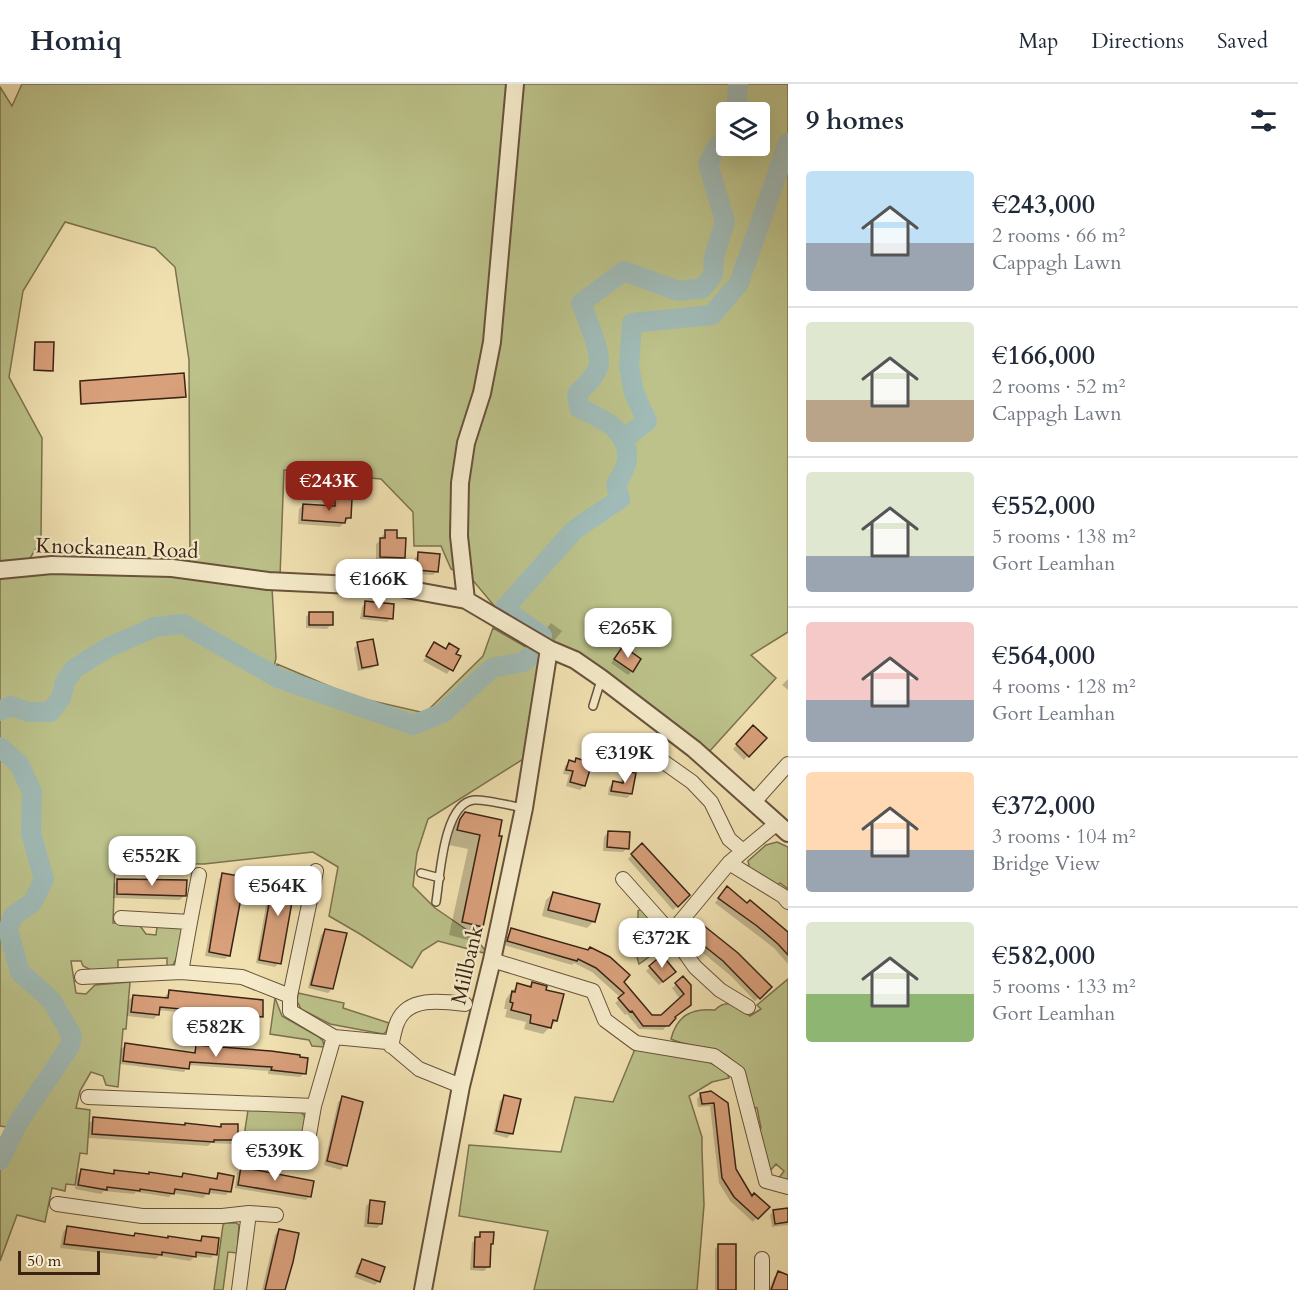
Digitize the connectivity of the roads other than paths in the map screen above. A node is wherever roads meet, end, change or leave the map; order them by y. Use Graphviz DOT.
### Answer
graph roads {
  1 [pos="515,84"];
  2 [pos="0,570"];
  3 [pos="466,600"];
  4 [pos="549,649"];
  5 [pos="602,678"];
  6 [pos="593,706"];
  7 [pos="659,742"];
  8 [pos="788,764"];
  9 [pos="754,802"];
  10 [pos="524,808"];
  11 [pos="782,828"];
  12 [pos="743,851"];
  13 [pos="729,863"];
  14 [pos="316,871"];
  15 [pos="421,873"];
  16 [pos="199,875"];
  17 [pos="440,878"];
  18 [pos="623,879"];
  19 [pos="436,902"];
  20 [pos="788,902"];
  21 [pos="121,918"];
  22 [pos="190,922"];
  23 [pos="671,933"];
  24 [pos="492,960"];
  25 [pos="181,972"];
  26 [pos="82,977"];
  27 [pos="290,996"];
  28 [pos="465,1004"];
  29 [pos="748,1007"];
  30 [pos="334,1037"];
  31 [pos="392,1046"];
  32 [pos="460,1086"];
  33 [pos="88,1097"];
  34 [pos="315,1106"];
  35 [pos="307,1146"];
  36 [pos="788,1187"];
  37 [pos="57,1204"];
  38 [pos="249,1213"];
  39 [pos="276,1215"];
  40 [pos="762,1259"];
  41 [pos="239,1290"];
  42 [pos="423,1290"];
  43 [pos="762,1290"];
  1 -- 3 [label="street"];
  2 -- 3 [label="street, Knockanean Road"];
  3 -- 4 [label="street"];
  4 -- 5 [label="street"];
  4 -- 10 [label="street, Millbank"];
  5 -- 6 [label="lane"];
  5 -- 9 [label="street"];
  7 -- 12 [label="street"];
  8 -- 9 [label="street"];
  9 -- 11 [label="street"];
  10 -- 17 [label="lane"];
  10 -- 24 [label="street, Millbank"];
  11 -- 12 [label="street"];
  12 -- 13 [label="street"];
  13 -- 20 [label="street"];
  13 -- 23 [label="street"];
  14 -- 27 [label="street"];
  15 -- 17 [label="lane"];
  16 -- 22 [label="street"];
  17 -- 19 [label="lane"];
  18 -- 23 [label="street"];
  21 -- 22 [label="street"];
  22 -- 25 [label="street"];
  23 -- 29 [label="street"];
  24 -- 32 [label="street, Millbank"];
  24 -- 36 [label="street"];
  25 -- 26 [label="street"];
  25 -- 27 [label="street"];
  27 -- 30 [label="street"];
  28 -- 31 [label="street"];
  30 -- 31 [label="street"];
  30 -- 34 [label="street"];
  31 -- 32 [label="street"];
  32 -- 42 [label="street, Millbank"];
  33 -- 34 [label="street"];
  34 -- 35 [label="street"];
  37 -- 38 [label="street"];
  38 -- 39 [label="street"];
  38 -- 41 [label="street"];
  40 -- 43 [label="street"];
}
